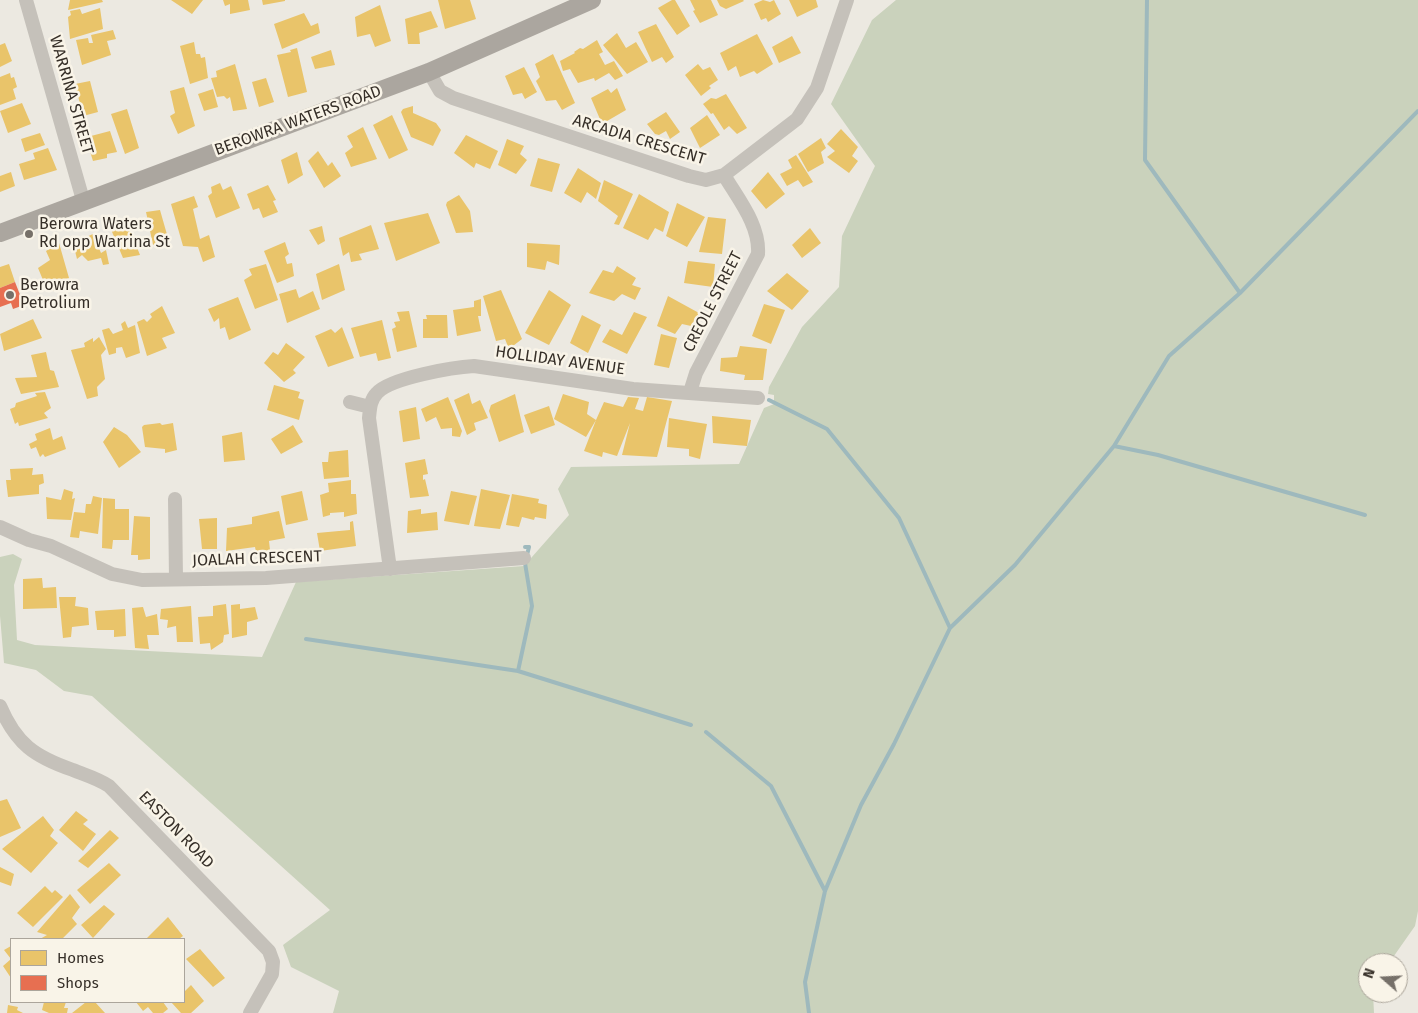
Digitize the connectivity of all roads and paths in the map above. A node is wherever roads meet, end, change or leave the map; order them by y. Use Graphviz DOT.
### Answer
graph roads {
  1 [pos="26,0"];
  2 [pos="592,0"];
  3 [pos="847,0"];
  4 [pos="429,72"];
  5 [pos="724,175"];
  6 [pos="83,200"];
  7 [pos="0,233"];
  8 [pos="690,392"];
  9 [pos="758,398"];
  10 [pos="350,402"];
  11 [pos="370,407"];
  12 [pos="175,498"];
  13 [pos="0,527"];
  14 [pos="524,558"];
  15 [pos="390,569"];
  16 [pos="176,579"];
  17 [pos="0,706"];
  18 [pos="250,1013"];
  1 -- 6 [label="street, WARRINA STREET"];
  2 -- 4 [label="main road, BEROWRA WATERS ROAD"];
  3 -- 5 [label="street, ARCADIA CRESCENT"];
  4 -- 5 [label="street, ARCADIA CRESCENT"];
  4 -- 6 [label="main road, BEROWRA WATERS ROAD"];
  5 -- 8 [label="street, CREOLE STREET"];
  6 -- 7 [label="main road, BEROWRA WATERS ROAD"];
  8 -- 9 [label="street, HOLLIDAY AVENUE"];
  8 -- 11 [label="street, HOLLIDAY AVENUE"];
  10 -- 11 [label="street"];
  11 -- 15 [label="street"];
  12 -- 16 [label="street"];
  13 -- 16 [label="street, JOALAH CRESCENT"];
  14 -- 15 [label="street, JOALAH CRESCENT"];
  15 -- 16 [label="street, JOALAH CRESCENT"];
  17 -- 18 [label="street, EASTON ROAD"];
}
